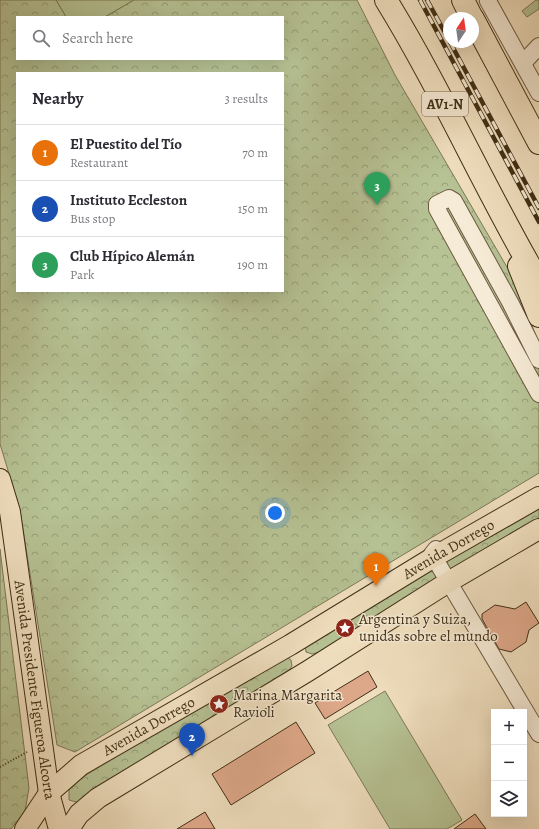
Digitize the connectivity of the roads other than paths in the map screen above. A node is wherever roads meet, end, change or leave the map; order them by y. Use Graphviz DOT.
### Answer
graph roads {
  1 [pos="386,0"];
  2 [pos="463,0"];
  3 [pos="488,0"];
  4 [pos="470,12"];
  5 [pos="479,29"];
  6 [pos="539,46"];
  7 [pos="523,63"];
  8 [pos="539,93"];
  9 [pos="539,143"];
  10 [pos="500,210"];
  11 [pos="539,282"];
  12 [pos="539,316"];
  13 [pos="539,360"];
  14 [pos="539,394"];
  15 [pos="0,479"];
  16 [pos="539,491"];
  17 [pos="539,497"];
  18 [pos="539,529"];
  19 [pos="434,557"];
  20 [pos="450,581"];
  21 [pos="290,645"];
  22 [pos="308,671"];
  23 [pos="539,734"];
  24 [pos="49,793"];
  25 [pos="25,829"];
  26 [pos="59,829"];
  27 [pos="69,829"];
  1 -- 10 [label="highway, AV1-N"];
  2 -- 4 [label="highway"];
  3 -- 7 [label="lane"];
  5 -- 9 [label="highway"];
  6 -- 7 [label="lane"];
  7 -- 8 [label="lane"];
  10 -- 11 [label="highway, AV1-N"];
  10 -- 12 [label="highway"];
  13 -- 14 [label="lane"];
  15 -- 24 [label="main road, Avenida Presidente Figueroa Alcorta"];
  16 -- 19 [label="lane"];
  17 -- 19 [label="main road, Avenida Dorrego"];
  18 -- 20 [label="main road, Avenida Dorrego"];
  19 -- 20 [label="lane"];
  19 -- 21 [label="main road, Avenida Dorrego"];
  20 -- 22 [label="main road, Avenida Dorrego"];
  20 -- 23 [label="lane"];
  21 -- 22 [label="main road"];
  21 -- 24 [label="main road, Avenida Dorrego"];
  22 -- 27 [label="main road, Avenida Dorrego"];
  24 -- 25 [label="main road, Avenida Dorrego"];
  24 -- 26 [label="main road, Avenida Presidente Figueroa Alcorta"];
}
